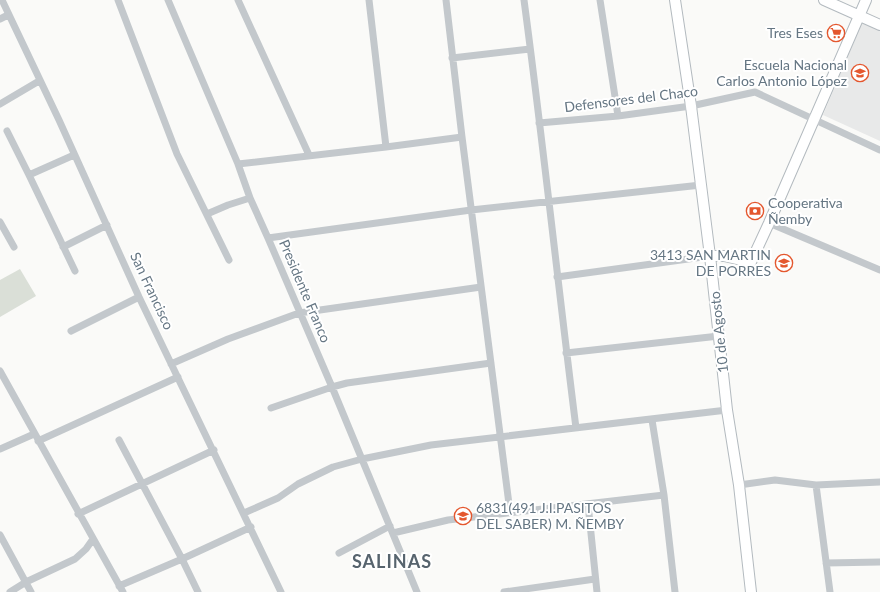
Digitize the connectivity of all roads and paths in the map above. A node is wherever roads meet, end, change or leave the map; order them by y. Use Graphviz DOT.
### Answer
graph roads {
  1 [pos="2,0"];
  2 [pos="118,0"];
  3 [pos="168,0"];
  4 [pos="238,0"];
  5 [pos="369,0"];
  6 [pos="446,0"];
  7 [pos="524,0"];
  8 [pos="600,0"];
  9 [pos="675,0"];
  10 [pos="824,0"];
  11 [pos="866,0"];
  12 [pos="8,15"];
  13 [pos="860,16"];
  14 [pos="0,19"];
  15 [pos="880,25"];
  16 [pos="530,49"];
  17 [pos="452,58"];
  18 [pos="39,81"];
  19 [pos="0,104"];
  20 [pos="691,106"];
  21 [pos="618,116"];
  22 [pos="815,119"];
  23 [pos="539,123"];
  24 [pos="6,131"];
  25 [pos="462,137"];
  26 [pos="386,147"];
  27 [pos="880,150"];
  28 [pos="74,155"];
  29 [pos="310,156"];
  30 [pos="238,164"];
  31 [pos="29,176"];
  32 [pos="701,185"];
  33 [pos="250,198"];
  34 [pos="550,202"];
  35 [pos="472,210"];
  36 [pos="207,214"];
  37 [pos="0,222"];
  38 [pos="769,223"];
  39 [pos="107,225"];
  40 [pos="268,238"];
  41 [pos="14,247"];
  42 [pos="63,247"];
  43 [pos="710,256"];
  44 [pos="229,260"];
  45 [pos="880,270"];
  46 [pos="75,271"];
  47 [pos="557,277"];
  48 [pos="481,287"];
  49 [pos="139,297"];
  50 [pos="299,312"];
  51 [pos="71,331"];
  52 [pos="719,336"];
  53 [pos="566,353"];
  54 [pos="491,363"];
  55 [pos="171,364"];
  56 [pos="0,371"];
  57 [pos="178,377"];
  58 [pos="332,386"];
  59 [pos="271,408"];
  60 [pos="727,410"];
  61 [pos="652,420"];
  62 [pos="576,428"];
  63 [pos="501,437"];
  64 [pos="36,438"];
  65 [pos="119,440"];
  66 [pos="0,449"];
  67 [pos="214,450"];
  68 [pos="362,459"];
  69 [pos="880,482"];
  70 [pos="143,484"];
  71 [pos="738,485"];
  72 [pos="816,485"];
  73 [pos="664,495"];
  74 [pos="588,504"];
  75 [pos="510,512"];
  76 [pos="244,513"];
  77 [pos="78,514"];
  78 [pos="251,527"];
  79 [pos="391,529"];
  80 [pos="0,535"];
  81 [pos="93,539"];
  82 [pos="339,553"];
  83 [pos="182,559"];
  84 [pos="880,562"];
  85 [pos="826,563"];
  86 [pos="595,579"];
  87 [pos="26,582"];
  88 [pos="121,589"];
  89 [pos="10,592"];
  90 [pos="31,592"];
  91 [pos="198,592"];
  92 [pos="282,592"];
  93 [pos="417,592"];
  94 [pos="504,592"];
  95 [pos="597,592"];
  96 [pos="675,592"];
  97 [pos="751,592"];
  98 [pos="830,592"];
  1 -- 12 [label="street, San Francisco"];
  2 -- 36 [label="street"];
  3 -- 30 [label="street, Presidente Franco"];
  4 -- 29 [label="street"];
  5 -- 26 [label="street"];
  6 -- 17 [label="street"];
  7 -- 16 [label="street"];
  8 -- 21 [label="street"];
  9 -- 20 [label="street, 10 de Agosto"];
  10 -- 13 [label="street"];
  11 -- 13 [label="street"];
  12 -- 14 [label="street"];
  12 -- 18 [label="street, San Francisco"];
  13 -- 15 [label="street"];
  13 -- 22 [label="street"];
  16 -- 17 [label="street"];
  16 -- 23 [label="street"];
  17 -- 25 [label="street"];
  18 -- 19 [label="street"];
  18 -- 28 [label="street, San Francisco"];
  20 -- 21 [label="street, Defensores del Chaco"];
  20 -- 22 [label="street, Defensores del Chaco"];
  20 -- 32 [label="street, 10 de Agosto"];
  21 -- 23 [label="street, Defensores del Chaco"];
  22 -- 27 [label="street, Defensores del Chaco"];
  22 -- 38 [label="street"];
  23 -- 34 [label="street"];
  24 -- 31 [label="street"];
  25 -- 26 [label="street"];
  25 -- 35 [label="street"];
  26 -- 29 [label="street"];
  28 -- 31 [label="street"];
  28 -- 39 [label="street, San Francisco"];
  29 -- 30 [label="street"];
  30 -- 33 [label="street, Presidente Franco"];
  31 -- 42 [label="street"];
  32 -- 34 [label="street"];
  32 -- 43 [label="street, 10 de Agosto"];
  33 -- 36 [label="street"];
  33 -- 40 [label="street, Presidente Franco"];
  34 -- 35 [label="street"];
  34 -- 47 [label="street"];
  35 -- 40 [label="street"];
  35 -- 48 [label="street"];
  36 -- 44 [label="street"];
  37 -- 41 [label="street"];
  38 -- 43 [label="street"];
  38 -- 45 [label="street"];
  39 -- 42 [label="street"];
  39 -- 49 [label="street, San Francisco"];
  40 -- 50 [label="street, Presidente Franco"];
  42 -- 46 [label="street"];
  43 -- 47 [label="street"];
  43 -- 52 [label="street, 10 de Agosto"];
  47 -- 53 [label="street"];
  48 -- 50 [label="street"];
  48 -- 54 [label="street"];
  49 -- 51 [label="street"];
  49 -- 55 [label="street, San Francisco"];
  50 -- 55 [label="street"];
  50 -- 58 [label="street, Presidente Franco"];
  52 -- 53 [label="street"];
  52 -- 60 [label="street, 10 de Agosto"];
  53 -- 62 [label="street"];
  54 -- 58 [label="street"];
  54 -- 63 [label="street"];
  55 -- 57 [label="street, San Francisco"];
  56 -- 64 [label="street"];
  57 -- 64 [label="street"];
  57 -- 67 [label="street, San Francisco"];
  58 -- 59 [label="street"];
  58 -- 68 [label="street, Presidente Franco"];
  60 -- 61 [label="street"];
  60 -- 71 [label="street, 10 de Agosto"];
  61 -- 62 [label="street"];
  61 -- 73 [label="street"];
  62 -- 63 [label="street"];
  63 -- 68 [label="street"];
  63 -- 75 [label="street"];
  64 -- 66 [label="street"];
  64 -- 77 [label="street"];
  65 -- 70 [label="street"];
  67 -- 70 [label="street"];
  67 -- 76 [label="street, San Francisco"];
  68 -- 76 [label="street"];
  68 -- 79 [label="street, Presidente Franco"];
  69 -- 72 [label="street"];
  70 -- 77 [label="street"];
  70 -- 83 [label="street"];
  71 -- 72 [label="street"];
  71 -- 97 [label="street, 10 de Agosto"];
  72 -- 85 [label="street"];
  73 -- 74 [label="street"];
  73 -- 96 [label="street"];
  74 -- 75 [label="street"];
  74 -- 86 [label="street"];
  75 -- 79 [label="street"];
  76 -- 78 [label="street, San Francisco"];
  77 -- 81 [label="street"];
  78 -- 83 [label="street"];
  78 -- 92 [label="street, San Francisco"];
  79 -- 82 [label="street"];
  79 -- 93 [label="street, Presidente Franco"];
  80 -- 87 [label="street"];
  81 -- 87 [label="street"];
  81 -- 88 [label="street"];
  83 -- 88 [label="street"];
  83 -- 91 [label="street"];
  84 -- 85 [label="street"];
  85 -- 98 [label="street"];
  86 -- 94 [label="street"];
  86 -- 95 [label="street"];
  87 -- 89 [label="street"];
  87 -- 90 [label="street"];
}
